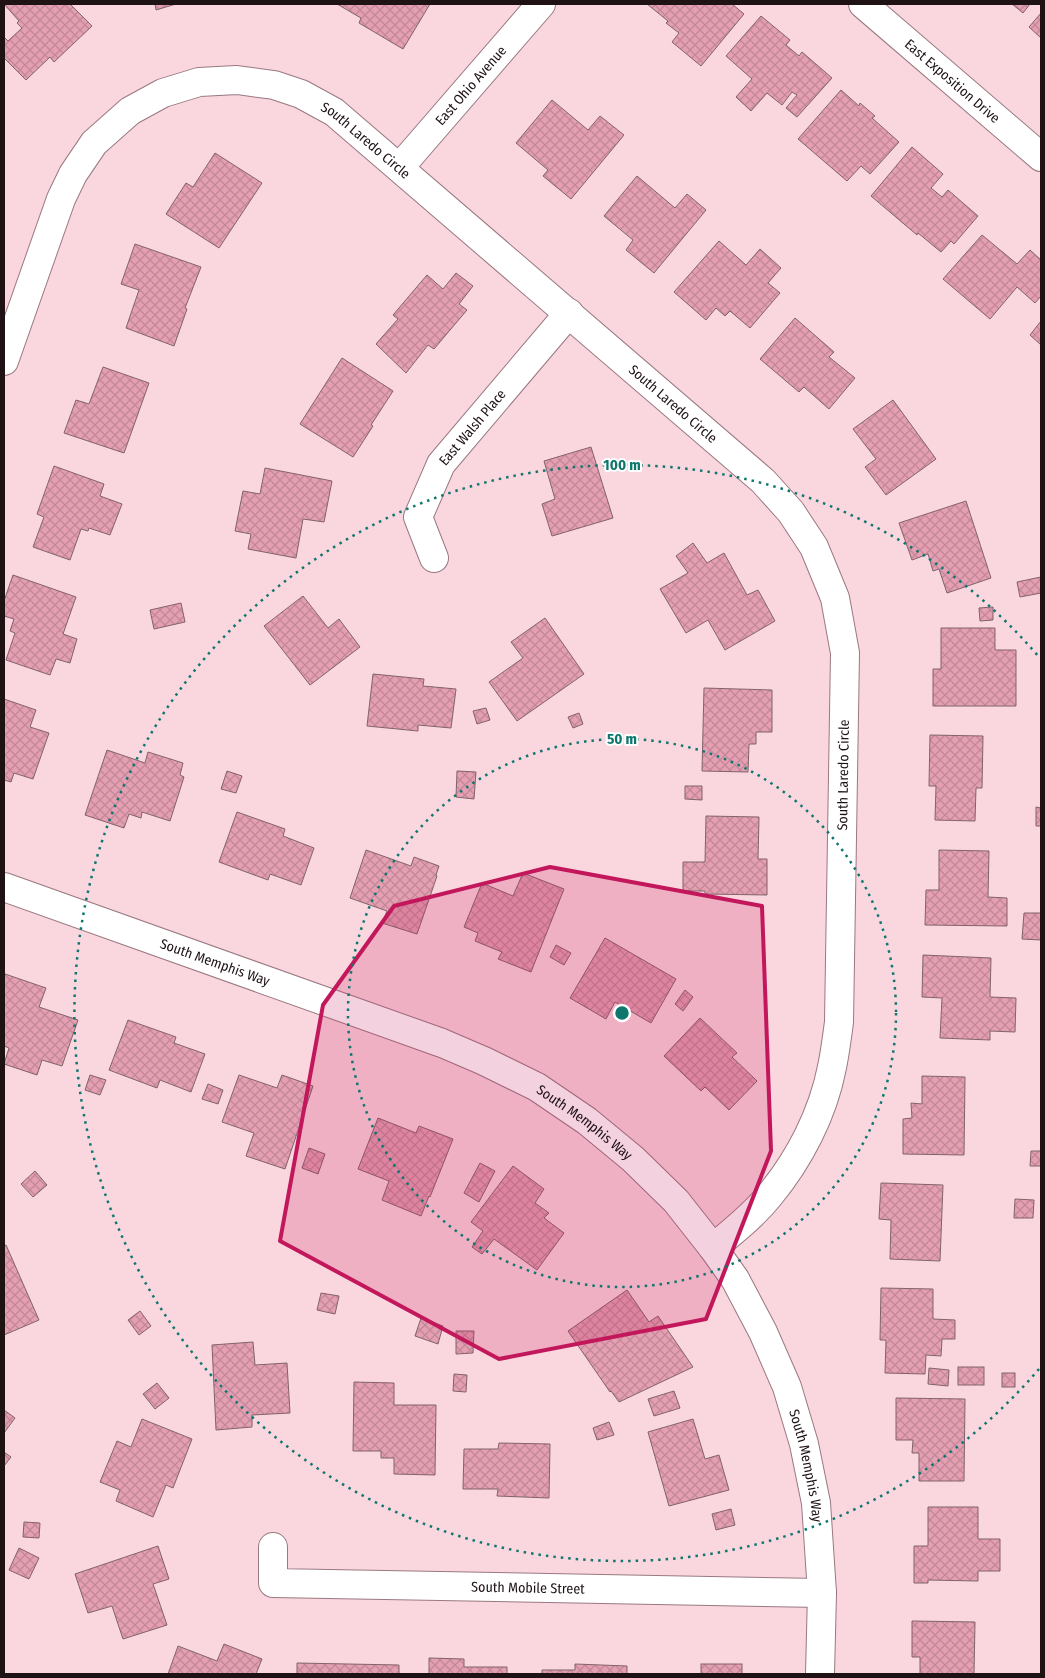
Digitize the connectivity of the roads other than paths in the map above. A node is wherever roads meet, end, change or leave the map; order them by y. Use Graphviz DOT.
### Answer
graph roads {
  1 [pos="541,4"];
  2 [pos="863,4"];
  3 [pos="1041,157"];
  4 [pos="400,167"];
  5 [pos="569,313"];
  6 [pos="4,361"];
  7 [pos="434,558"];
  8 [pos="4,887"];
  9 [pos="713,1248"];
  10 [pos="273,1546"];
  11 [pos="822,1593"];
  12 [pos="820,1674"];
  1 -- 4 [label="street, East Ohio Avenue"];
  2 -- 3 [label="street, East Exposition Drive"];
  4 -- 5 [label="street, South Laredo Circle"];
  4 -- 6 [label="street, South Laredo Circle"];
  5 -- 7 [label="street, East Walsh Place"];
  5 -- 9 [label="street, South Laredo Circle"];
  8 -- 9 [label="street, South Memphis Way"];
  9 -- 11 [label="street, South Memphis Way"];
  10 -- 11 [label="street, South Mobile Street"];
  11 -- 12 [label="street, South Memphis Way"];
}
